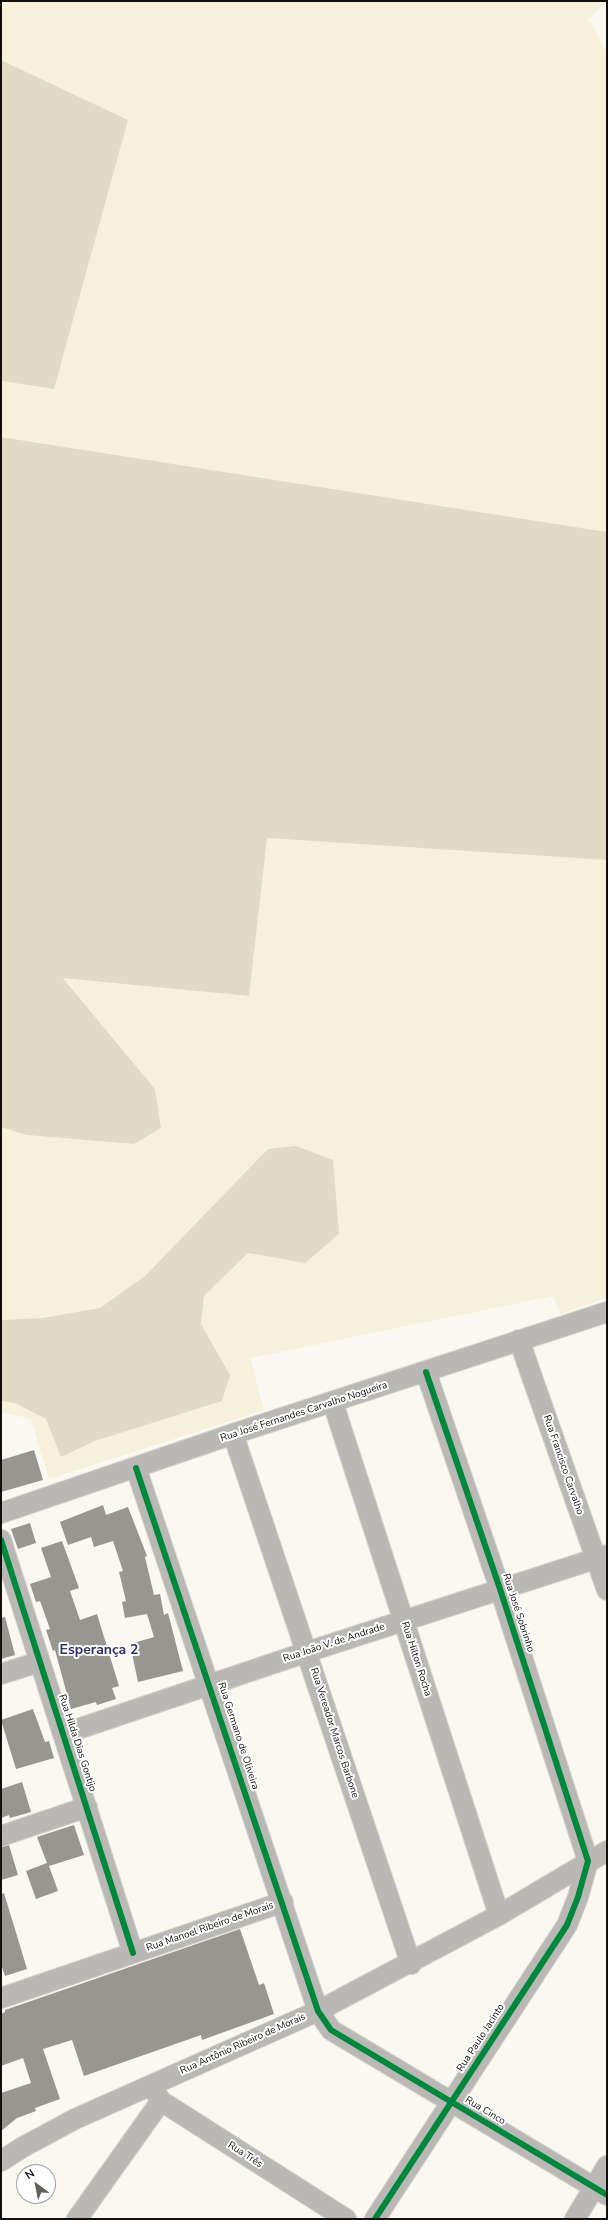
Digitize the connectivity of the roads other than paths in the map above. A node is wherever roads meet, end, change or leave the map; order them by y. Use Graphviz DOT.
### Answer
graph roads {
  1 [pos="607,1312"];
  2 [pos="520,1340"];
  3 [pos="426,1372"];
  4 [pos="333,1403"];
  5 [pos="233,1434"];
  6 [pos="136,1468"];
  7 [pos="1,1513"];
  8 [pos="1,1540"];
  9 [pos="602,1556"];
  10 [pos="500,1590"];
  11 [pos="607,1590"];
  12 [pos="404,1621"];
  13 [pos="307,1652"];
  14 [pos="39,1662"];
  15 [pos="1,1674"];
  16 [pos="210,1684"];
  17 [pos="63,1734"];
  18 [pos="87,1807"];
  19 [pos="1,1836"];
  20 [pos="607,1851"];
  21 [pos="588,1861"];
  22 [pos="283,1902"];
  23 [pos="499,1915"];
  24 [pos="133,1953"];
  25 [pos="410,1964"];
  26 [pos="1,1998"];
  27 [pos="318,2011"];
  28 [pos="151,2085"];
  29 [pos="161,2101"];
  30 [pos="451,2102"];
  31 [pos="1,2161"];
  32 [pos="607,2166"];
  33 [pos="600,2191"];
  34 [pos="77,2219"];
  35 [pos="346,2219"];
  36 [pos="375,2219"];
  37 [pos="575,2219"];
  1 -- 2 [label="street, Rua José Fernandes Carvalho Nogueira"];
  2 -- 3 [label="street, Rua José Fernandes Carvalho Nogueira"];
  2 -- 9 [label="street, Rua Francisco Carvalho"];
  3 -- 4 [label="street, Rua José Fernandes Carvalho Nogueira"];
  3 -- 10 [label="street, Rua José Sobrinho"];
  4 -- 5 [label="street, Rua José Fernandes Carvalho Nogueira"];
  4 -- 12 [label="street, Rua Hilton Rocha"];
  5 -- 6 [label="street, Rua José Fernandes Carvalho Nogueira"];
  5 -- 13 [label="street, Rua Vereador Marcos Barbone"];
  6 -- 7 [label="street, Rua José Fernandes Carvalho Nogueira"];
  6 -- 16 [label="street, Rua Germano de Oliveira"];
  8 -- 14 [label="street, Rua Hilda Dias Gontijo"];
  9 -- 10 [label="street, Rua João V. de Andrade"];
  9 -- 11 [label="street, Rua Francisco Carvalho"];
  10 -- 12 [label="street, Rua João V. de Andrade"];
  10 -- 21 [label="street, Rua José Sobrinho"];
  12 -- 13 [label="street, Rua João V. de Andrade"];
  12 -- 23 [label="street, Rua Hilton Rocha"];
  13 -- 16 [label="street, Rua João V. de Andrade"];
  13 -- 25 [label="street, Rua Vereador Marcos Barbone"];
  14 -- 15 [label="street"];
  14 -- 17 [label="street, Rua Hilda Dias Gontijo"];
  16 -- 17 [label="street, Rua João V. de Andrade"];
  16 -- 22 [label="street, Rua Germano de Oliveira"];
  17 -- 18 [label="street, Rua Hilda Dias Gontijo"];
  18 -- 19 [label="street"];
  18 -- 24 [label="street, Rua Hilda Dias Gontijo"];
  20 -- 21 [label="street, Rua Antônio Ribeiro de Morais"];
  21 -- 23 [label="street, Rua Antônio Ribeiro de Morais"];
  21 -- 30 [label="street, Rua Paulo Jacinto"];
  22 -- 24 [label="street, Rua Manoel Ribeiro de Morais"];
  22 -- 27 [label="street, Rua Germano de Oliveira"];
  23 -- 25 [label="street, Rua Antônio Ribeiro de Morais"];
  24 -- 26 [label="street, Rua Manoel Ribeiro de Morais"];
  25 -- 27 [label="street, Rua Antônio Ribeiro de Morais"];
  27 -- 28 [label="street, Rua Antônio Ribeiro de Morais"];
  27 -- 30 [label="street, Rua Cinco"];
  28 -- 29 [label="street, Rua Três"];
  28 -- 31 [label="street, Rua Antônio Ribeiro de Morais"];
  29 -- 34 [label="street"];
  29 -- 35 [label="street, Rua Três"];
  30 -- 33 [label="street, Rua Cinco"];
  30 -- 36 [label="street, Rua Paulo Jacinto"];
  32 -- 33 [label="street"];
  33 -- 37 [label="street"];
}
